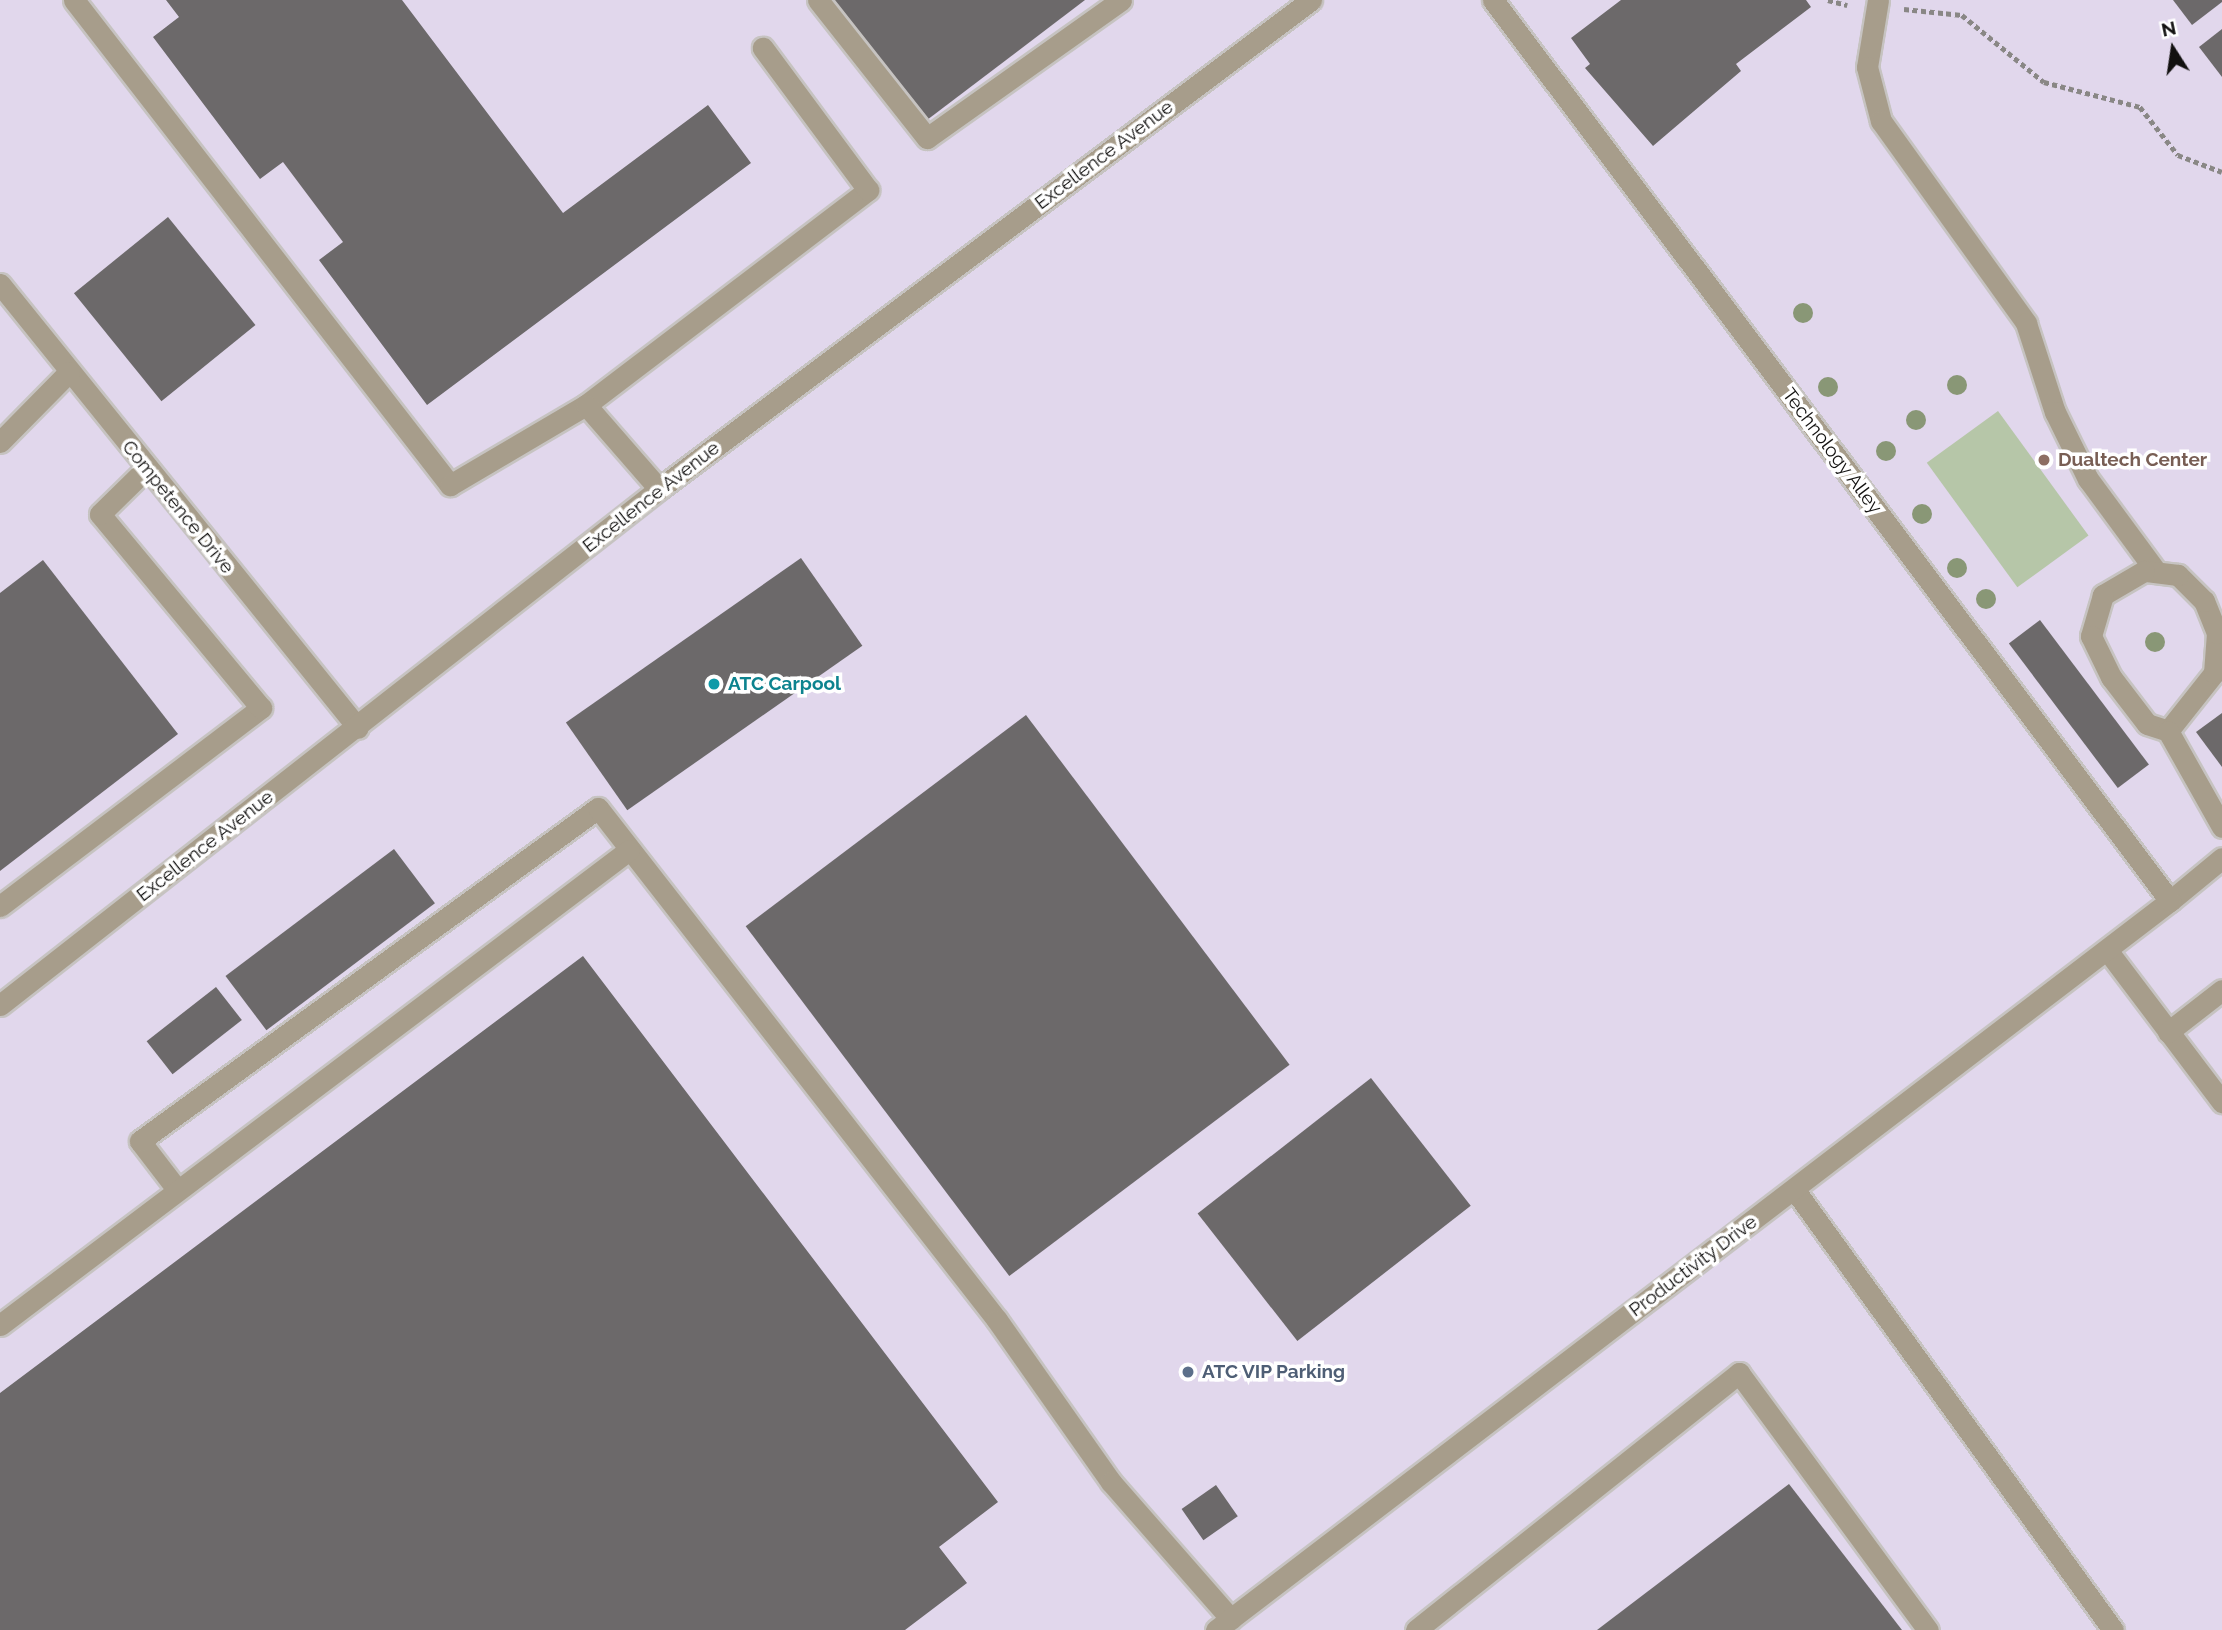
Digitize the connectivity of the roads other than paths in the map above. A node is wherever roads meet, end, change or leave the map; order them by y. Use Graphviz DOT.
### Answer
graph roads {
  1 [pos="74,0"];
  2 [pos="818,0"];
  3 [pos="1121,0"];
  4 [pos="1311,0"];
  5 [pos="1493,0"];
  6 [pos="1877,5"];
  7 [pos="763,48"];
  8 [pos="0,284"];
  9 [pos="69,372"];
  10 [pos="586,405"];
  11 [pos="0,442"];
  12 [pos="147,468"];
  13 [pos="659,489"];
  14 [pos="2155,570"];
  15 [pos="358,728"];
  16 [pos="2168,731"];
  17 [pos="2222,827"];
  18 [pos="629,850"];
  19 [pos="2222,858"];
  20 [pos="2170,901"];
  21 [pos="0,906"];
  22 [pos="2107,950"];
  23 [pos="2222,990"];
  24 [pos="0,1005"];
  25 [pos="2168,1032"];
  26 [pos="2222,1102"];
  27 [pos="176,1188"];
  28 [pos="1794,1189"];
  29 [pos="0,1325"];
  30 [pos="1224,1624"];
  31 [pos="1416,1630"];
  32 [pos="1927,1630"];
  33 [pos="2113,1630"];
  1 -- 10 [label="street"];
  2 -- 3 [label="street"];
  4 -- 13 [label="street, Excellence Avenue"];
  5 -- 20 [label="street, Technology Alley"];
  6 -- 14 [label="street"];
  7 -- 10 [label="street"];
  8 -- 9 [label="street, Competence Drive"];
  9 -- 11 [label="street"];
  9 -- 12 [label="street, Competence Drive"];
  10 -- 13 [label="street"];
  12 -- 15 [label="street, Competence Drive"];
  12 -- 21 [label="street"];
  13 -- 15 [label="street, Excellence Avenue"];
  14 -- 16 [label="street"];
  14 -- 16 [label="street"];
  15 -- 24 [label="street, Excellence Avenue"];
  16 -- 17 [label="street"];
  18 -- 27 [label="street"];
  18 -- 27 [label="street"];
  18 -- 30 [label="street"];
  19 -- 20 [label="street, Productivity Drive"];
  20 -- 22 [label="street, Productivity Drive"];
  22 -- 25 [label="street"];
  22 -- 28 [label="street, Productivity Drive"];
  23 -- 25 [label="street"];
  25 -- 26 [label="street"];
  27 -- 29 [label="street"];
  28 -- 30 [label="street, Productivity Drive"];
  28 -- 33 [label="street"];
  31 -- 32 [label="street"];
}
